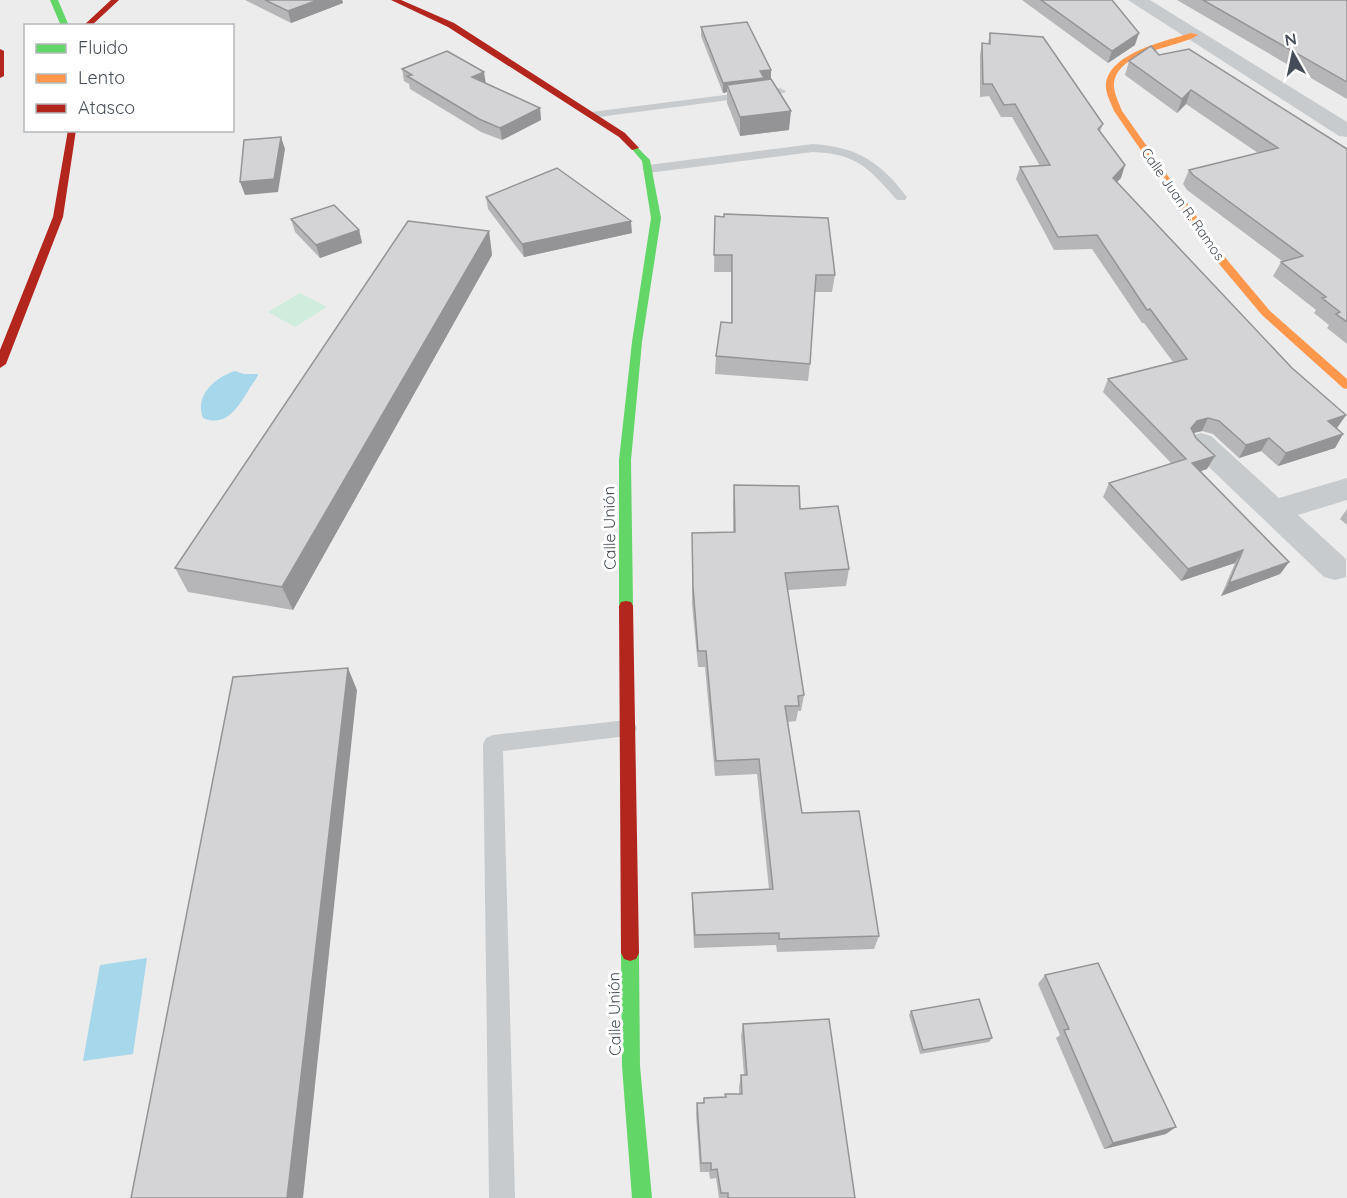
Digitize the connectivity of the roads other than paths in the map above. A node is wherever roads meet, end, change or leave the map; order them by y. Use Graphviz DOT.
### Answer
graph roads {
  1 [pos="54,0"];
  2 [pos="115,0"];
  3 [pos="395,0"];
  4 [pos="1137,0"];
  5 [pos="64,24"];
  6 [pos="88,24"];
  7 [pos="1194,35"];
  8 [pos="0,51"];
  9 [pos="1,69"];
  10 [pos="780,91"];
  11 [pos="591,115"];
  12 [pos="1347,131"];
  13 [pos="72,132"];
  14 [pos="648,169"];
  15 [pos="901,197"];
  16 [pos="0,364"];
  17 [pos="1347,384"];
  18 [pos="1201,444"];
  19 [pos="1347,489"];
  20 [pos="1274,511"];
  21 [pos="1335,568"];
  22 [pos="627,728"];
  23 [pos="502,1198"];
  24 [pos="642,1198"];
  1 -- 5 [label="main road"];
  2 -- 6 [label="main road"];
  3 -- 11 [label="main road, Calle Unión"];
  4 -- 7 [label="street"];
  7 -- 12 [label="street"];
  7 -- 17 [label="main road, Calle Juan R. Ramos"];
  8 -- 9 [label="main road"];
  10 -- 11 [label="lane"];
  11 -- 14 [label="main road, Calle Unión"];
  13 -- 16 [label="main road"];
  14 -- 15 [label="lane"];
  14 -- 22 [label="main road, Calle Unión"];
  18 -- 20 [label="street"];
  19 -- 20 [label="street"];
  20 -- 21 [label="street"];
  22 -- 23 [label="lane"];
  22 -- 24 [label="main road, Calle Unión"];
}
